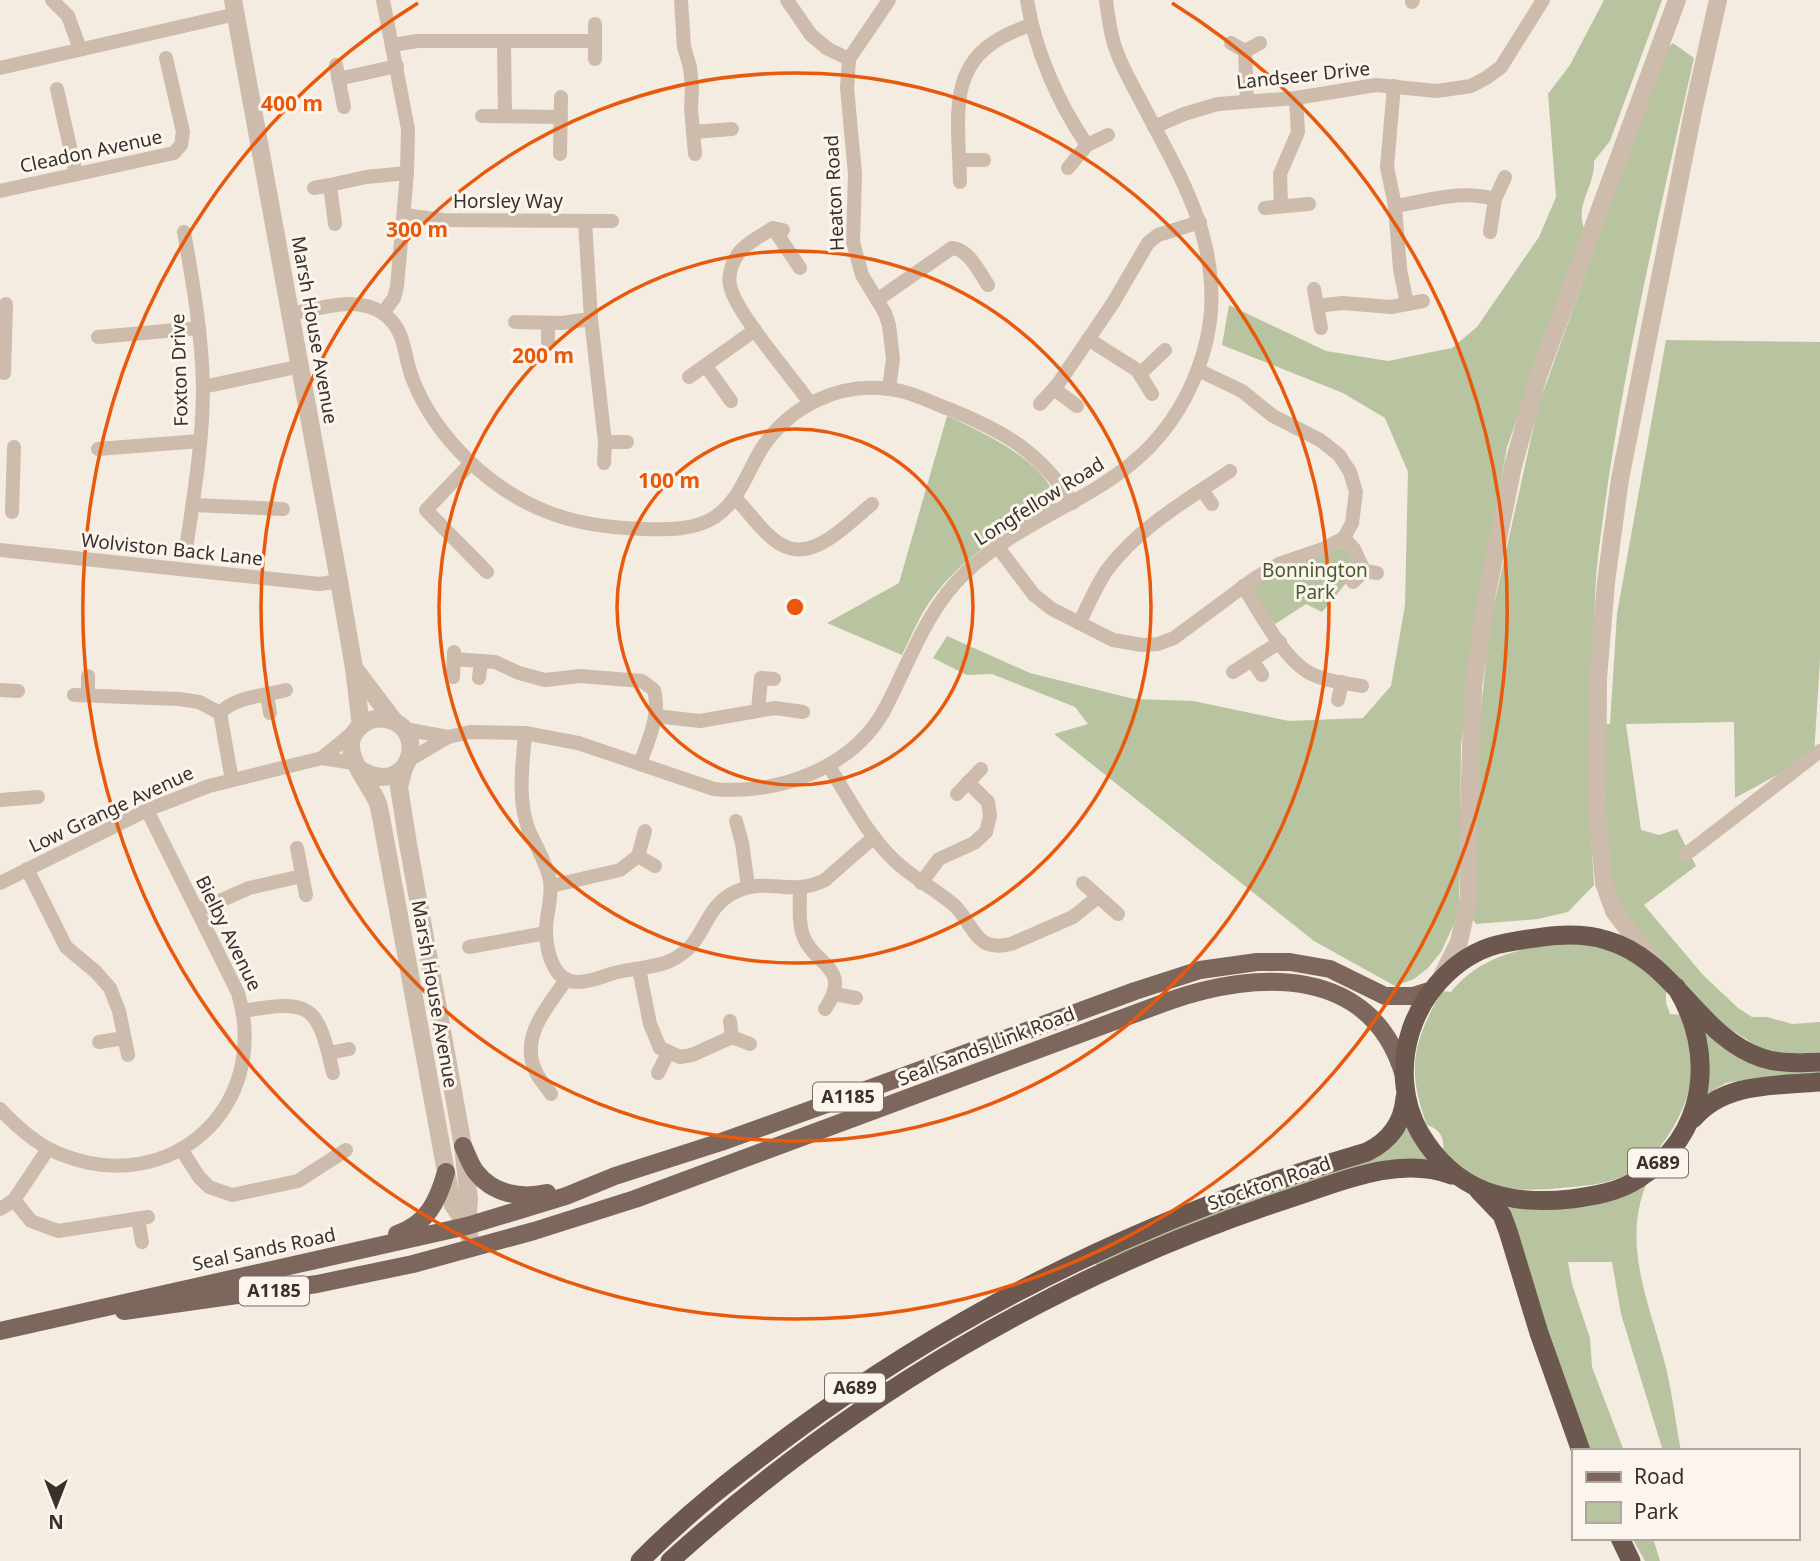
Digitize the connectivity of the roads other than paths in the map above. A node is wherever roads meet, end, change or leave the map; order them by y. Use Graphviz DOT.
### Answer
graph roads {
  1 [pos="383,0"];
  2 [pos="681,0"];
  3 [pos="788,0"];
  4 [pos="889,0"];
  5 [pos="1027,0"];
  6 [pos="1106,0"];
  7 [pos="1543,0"];
  8 [pos="1677,0"];
  9 [pos="1718,0"];
  10 [pos="54,1"];
  11 [pos="235,7"];
  12 [pos="595,24"];
  13 [pos="1031,25"];
  14 [pos="595,41"];
  15 [pos="504,42"];
  16 [pos="1231,43"];
  17 [pos="1260,43"];
  18 [pos="393,46"];
  19 [pos="80,49"];
  20 [pos="1245,51"];
  21 [pos="165,58"];
  22 [pos="595,59"];
  23 [pos="849,59"];
  24 [pos="397,66"];
  25 [pos="0,68"];
  26 [pos="1394,86"];
  27 [pos="56,90"];
  28 [pos="561,97"];
  29 [pos="1297,98"];
  30 [pos="1247,101"];
  31 [pos="344,107"];
  32 [pos="482,116"];
  33 [pos="505,116"];
  34 [pos="561,117"];
  35 [pos="1154,127"];
  36 [pos="732,129"];
  37 [pos="693,132"];
  38 [pos="1108,135"];
  39 [pos="1087,145"];
  40 [pos="695,154"];
  41 [pos="560,155"];
  42 [pos="960,160"];
  43 [pos="984,160"];
  44 [pos="1068,168"];
  45 [pos="407,173"];
  46 [pos="76,174"];
  47 [pos="1505,177"];
  48 [pos="960,182"];
  49 [pos="330,185"];
  50 [pos="314,188"];
  51 [pos="0,191"];
  52 [pos="1495,200"];
  53 [pos="1309,204"];
  54 [pos="1281,206"];
  55 [pos="1395,206"];
  56 [pos="1265,208"];
  57 [pos="404,215"];
  58 [pos="585,221"];
  59 [pos="612,221"];
  60 [pos="1200,222"];
  61 [pos="335,224"];
  62 [pos="184,232"];
  63 [pos="1490,232"];
  64 [pos="800,268"];
  65 [pos="988,285"];
  66 [pos="1314,289"];
  67 [pos="877,300"];
  68 [pos="1423,301"];
  69 [pos="6,304"];
  70 [pos="1407,304"];
  71 [pos="1317,306"];
  72 [pos="383,313"];
  73 [pos="291,314"];
  74 [pos="591,319"];
  75 [pos="515,322"];
  76 [pos="548,323"];
  77 [pos="199,328"];
  78 [pos="1321,328"];
  79 [pos="755,330"];
  80 [pos="98,335"];
  81 [pos="2,338"];
  82 [pos="1088,339"];
  83 [pos="548,341"];
  84 [pos="1165,350"];
  85 [pos="301,366"];
  86 [pos="706,366"];
  87 [pos="1198,370"];
  88 [pos="4,373"];
  89 [pos="1140,374"];
  90 [pos="689,377"];
  91 [pos="202,387"];
  92 [pos="889,389"];
  93 [pos="1054,389"];
  94 [pos="1152,394"];
  95 [pos="731,401"];
  96 [pos="810,402"];
  97 [pos="1040,404"];
  98 [pos="1077,406"];
  99 [pos="200,441"];
  100 [pos="605,442"];
  101 [pos="627,442"];
  102 [pos="14,447"];
  103 [pos="98,450"];
  104 [pos="471,463"];
  105 [pos="604,463"];
  106 [pos="7,468"];
  107 [pos="1230,471"];
  108 [pos="1202,490"];
  109 [pos="735,498"];
  110 [pos="1073,503"];
  111 [pos="872,504"];
  112 [pos="1212,504"];
  113 [pos="193,505"];
  114 [pos="283,509"];
  115 [pos="12,512"];
  116 [pos="1344,538"];
  117 [pos="997,546"];
  118 [pos="186,549"];
  119 [pos="0,550"];
  120 [pos="487,572"];
  121 [pos="339,581"];
  122 [pos="1353,582"];
  123 [pos="1244,586"];
  124 [pos="1079,623"];
  125 [pos="1280,642"];
  126 [pos="1252,660"];
  127 [pos="481,661"];
  128 [pos="354,668"];
  129 [pos="1234,672"];
  130 [pos="0,674"];
  131 [pos="1262,675"];
  132 [pos="88,676"];
  133 [pos="453,677"];
  134 [pos="479,678"];
  135 [pos="774,680"];
  136 [pos="1342,682"];
  137 [pos="1362,686"];
  138 [pos="1,690"];
  139 [pos="286,690"];
  140 [pos="18,691"];
  141 [pos="267,695"];
  142 [pos="1338,700"];
  143 [pos="783,709"];
  144 [pos="758,710"];
  145 [pos="803,712"];
  146 [pos="220,713"];
  147 [pos="270,713"];
  148 [pos="655,716"];
  149 [pos="399,725"];
  150 [pos="779,725"];
  151 [pos="359,728"];
  152 [pos="525,733"];
  153 [pos="448,737"];
  154 [pos="1820,751"];
  155 [pos="322,758"];
  156 [pos="406,764"];
  157 [pos="640,764"];
  158 [pos="828,765"];
  159 [pos="357,766"];
  160 [pos="981,769"];
  161 [pos="232,780"];
  162 [pos="968,782"];
  163 [pos="957,794"];
  164 [pos="38,797"];
  165 [pos="7,800"];
  166 [pos="147,810"];
  167 [pos="15,814"];
  168 [pos="736,821"];
  169 [pos="645,831"];
  170 [pos="874,837"];
  171 [pos="758,840"];
  172 [pos="742,843"];
  173 [pos="1689,846"];
  174 [pos="297,848"];
  175 [pos="638,856"];
  176 [pos="655,866"];
  177 [pos="27,869"];
  178 [pos="302,876"];
  179 [pos="0,883"];
  180 [pos="921,883"];
  181 [pos="1083,883"];
  182 [pos="551,886"];
  183 [pos="748,886"];
  184 [pos="800,889"];
  185 [pos="306,895"];
  186 [pos="1098,897"];
  187 [pos="197,911"];
  188 [pos="1118,914"];
  189 [pos="546,933"];
  190 [pos="484,945"];
  191 [pos="469,947"];
  192 [pos="488,961"];
  193 [pos="1654,964"];
  194 [pos="639,969"];
  195 [pos="566,980"];
  196 [pos="1435,987"];
  197 [pos="1676,987"];
  198 [pos="834,994"];
  199 [pos="856,998"];
  200 [pos="825,1009"];
  201 [pos="244,1011"];
  202 [pos="124,1038"];
  203 [pos="99,1042"];
  204 [pos="750,1044"];
  205 [pos="349,1049"];
  206 [pos="329,1053"];
  207 [pos="668,1053"];
  208 [pos="128,1055"];
  209 [pos="1820,1062"];
  210 [pos="334,1073"];
  211 [pos="657,1073"];
  212 [pos="541,1079"];
  213 [pos="1820,1082"];
  214 [pos="1405,1084"];
  215 [pos="526,1087"];
  216 [pos="551,1094"];
  217 [pos="0,1109"];
  218 [pos="1682,1133"];
  219 [pos="325,1145"];
  220 [pos="463,1146"];
  221 [pos="48,1149"];
  222 [pos="181,1149"];
  223 [pos="446,1172"];
  224 [pos="615,1176"];
  225 [pos="1471,1185"];
  226 [pos="13,1200"];
  227 [pos="0,1209"];
  228 [pos="467,1226"];
  229 [pos="142,1242"];
  230 [pos="369,1248"];
  231 [pos="472,1248"];
  232 [pos="1090,1255"];
  233 [pos="1093,1277"];
  234 [pos="72,1316"];
  235 [pos="0,1331"];
  236 [pos="1580,1449"];
  237 [pos="1621,1540"];
  238 [pos="640,1561"];
  239 [pos="670,1561"];
  240 [pos="1631,1561"];
  1 -- 18 [label="street"];
  2 -- 37 [label="street"];
  3 -- 23 [label="street"];
  4 -- 23 [label="street"];
  5 -- 13 [label="street"];
  6 -- 35 [label="street, Longfellow Road"];
  7 -- 26 [label="street, Landseer Drive"];
  8 -- 196 [label="street"];
  9 -- 193 [label="street"];
  10 -- 19 [label="street"];
  11 -- 19 [label="street"];
  11 -- 73 [label="street, Marsh House Avenue"];
  12 -- 14 [label="street"];
  13 -- 39 [label="street"];
  13 -- 42 [label="street"];
  14 -- 15 [label="street"];
  14 -- 22 [label="street"];
  15 -- 18 [label="street"];
  15 -- 33 [label="street"];
  16 -- 20 [label="street"];
  17 -- 20 [label="street"];
  18 -- 24 [label="street"];
  19 -- 25 [label="street"];
  20 -- 30 [label="street"];
  21 -- 46 [label="street, Cleadon Avenue"];
  23 -- 67 [label="street, Heaton Road"];
  24 -- 31 [label="street"];
  24 -- 45 [label="street"];
  26 -- 29 [label="street, Landseer Drive"];
  26 -- 55 [label="street"];
  27 -- 46 [label="street"];
  28 -- 34 [label="street"];
  29 -- 30 [label="street, Landseer Drive"];
  29 -- 54 [label="street"];
  30 -- 35 [label="street, Landseer Drive"];
  32 -- 33 [label="street"];
  33 -- 34 [label="street"];
  34 -- 41 [label="street"];
  35 -- 60 [label="street, Longfellow Road"];
  36 -- 37 [label="street"];
  37 -- 40 [label="street"];
  38 -- 39 [label="street"];
  39 -- 44 [label="street"];
  42 -- 43 [label="street"];
  42 -- 48 [label="street"];
  45 -- 49 [label="street"];
  45 -- 57 [label="street"];
  46 -- 51 [label="street, Cleadon Avenue"];
  47 -- 52 [label="street"];
  49 -- 50 [label="street"];
  49 -- 61 [label="street"];
  52 -- 55 [label="street"];
  52 -- 63 [label="street"];
  53 -- 54 [label="street"];
  54 -- 56 [label="street"];
  55 -- 70 [label="street"];
  57 -- 58 [label="street, Horsley Way"];
  57 -- 72 [label="street"];
  58 -- 59 [label="street, Horsley Way"];
  58 -- 74 [label="street"];
  60 -- 82 [label="street"];
  60 -- 87 [label="street, Longfellow Road"];
  62 -- 77 [label="street, Foxton Drive"];
  64 -- 79 [label="street"];
  65 -- 67 [label="street"];
  66 -- 71 [label="street"];
  67 -- 92 [label="street, Heaton Road"];
  68 -- 70 [label="street"];
  69 -- 81 [label="street"];
  70 -- 71 [label="street"];
  71 -- 78 [label="street"];
  72 -- 73 [label="street"];
  72 -- 104 [label="street"];
  73 -- 85 [label="street, Marsh House Avenue"];
  74 -- 76 [label="street"];
  74 -- 100 [label="street"];
  75 -- 76 [label="street"];
  76 -- 83 [label="street"];
  77 -- 80 [label="street"];
  77 -- 91 [label="street, Foxton Drive"];
  79 -- 86 [label="street"];
  79 -- 96 [label="street"];
  81 -- 88 [label="street"];
  82 -- 89 [label="street"];
  82 -- 93 [label="street"];
  84 -- 89 [label="street"];
  85 -- 91 [label="street"];
  85 -- 121 [label="street, Marsh House Avenue"];
  86 -- 90 [label="street"];
  86 -- 95 [label="street"];
  87 -- 110 [label="street, Longfellow Road"];
  87 -- 116 [label="street"];
  89 -- 94 [label="street"];
  91 -- 99 [label="street, Foxton Drive"];
  92 -- 96 [label="street"];
  92 -- 110 [label="street"];
  93 -- 97 [label="street"];
  93 -- 98 [label="street"];
  96 -- 109 [label="street"];
  99 -- 103 [label="street"];
  99 -- 113 [label="street, Foxton Drive"];
  100 -- 101 [label="street"];
  100 -- 105 [label="street"];
  102 -- 106 [label="street"];
  104 -- 109 [label="street"];
  104 -- 120 [label="street"];
  106 -- 115 [label="street"];
  107 -- 108 [label="street"];
  108 -- 112 [label="street"];
  108 -- 124 [label="street"];
  109 -- 111 [label="street"];
  110 -- 117 [label="street, Longfellow Road"];
  113 -- 114 [label="street"];
  113 -- 118 [label="street, Foxton Drive"];
  116 -- 122 [label="street"];
  116 -- 123 [label="street"];
  117 -- 124 [label="street"];
  117 -- 158 [label="street, Longfellow Road"];
  119 -- 121 [label="street, Wolviston Back Lane"];
  121 -- 128 [label="street, Marsh House Avenue"];
  123 -- 124 [label="street"];
  123 -- 125 [label="street"];
  125 -- 126 [label="street"];
  125 -- 136 [label="street"];
  126 -- 129 [label="street"];
  126 -- 131 [label="street"];
  127 -- 133 [label="street"];
  127 -- 134 [label="street"];
  127 -- 148 [label="street"];
  128 -- 149 [label="street, Marsh House Avenue"];
  128 -- 151 [label="street, Marsh House Avenue"];
  130 -- 138 [label="street"];
  132 -- 146 [label="street"];
  135 -- 144 [label="street"];
  136 -- 137 [label="street"];
  136 -- 142 [label="street"];
  138 -- 140 [label="street"];
  139 -- 141 [label="street"];
  141 -- 146 [label="street"];
  141 -- 147 [label="street"];
  143 -- 144 [label="street"];
  143 -- 145 [label="street"];
  143 -- 150 [label="street"];
  144 -- 148 [label="street"];
  146 -- 161 [label="street"];
  148 -- 157 [label="street"];
  149 -- 151 [label="street"];
  149 -- 153 [label="street, Longfellow Road"];
  149 -- 156 [label="street, Marsh House Avenue"];
  151 -- 155 [label="street, Low Grange Avenue"];
  151 -- 159 [label="street, Marsh House Avenue"];
  152 -- 153 [label="street, Longfellow Road"];
  152 -- 157 [label="street, Longfellow Road"];
  152 -- 182 [label="street"];
  153 -- 156 [label="street, Longfellow Road"];
  154 -- 173 [label="street"];
  155 -- 159 [label="street, Low Grange Avenue"];
  155 -- 161 [label="street, Low Grange Avenue"];
  156 -- 159 [label="street"];
  156 -- 220 [label="street, Marsh House Avenue"];
  157 -- 158 [label="street, Longfellow Road"];
  158 -- 170 [label="street"];
  159 -- 223 [label="street, Marsh House Avenue"];
  160 -- 162 [label="street"];
  161 -- 166 [label="street, Low Grange Avenue"];
  162 -- 163 [label="street"];
  162 -- 180 [label="street"];
  164 -- 165 [label="street"];
  165 -- 167 [label="street"];
  166 -- 177 [label="street, Low Grange Avenue"];
  166 -- 187 [label="street, Bielby Avenue"];
  168 -- 172 [label="street"];
  169 -- 175 [label="street"];
  170 -- 180 [label="street"];
  170 -- 184 [label="street"];
  171 -- 172 [label="street"];
  172 -- 183 [label="street"];
  174 -- 178 [label="street"];
  175 -- 176 [label="street"];
  175 -- 182 [label="street"];
  177 -- 179 [label="street, Low Grange Avenue"];
  177 -- 202 [label="street"];
  178 -- 185 [label="street"];
  178 -- 187 [label="street"];
  180 -- 186 [label="street"];
  181 -- 186 [label="street"];
  182 -- 189 [label="street"];
  183 -- 184 [label="street"];
  183 -- 194 [label="street"];
  184 -- 198 [label="street"];
  186 -- 188 [label="street"];
  187 -- 201 [label="street, Bielby Avenue"];
  189 -- 190 [label="street"];
  189 -- 195 [label="street"];
  190 -- 191 [label="street"];
  190 -- 192 [label="street"];
  193 -- 196 [label="highway, A689"];
  193 -- 197 [label="highway, A689"];
  194 -- 195 [label="street"];
  194 -- 207 [label="street"];
  195 -- 212 [label="street"];
  196 -- 214 [label="highway, A689"];
  196 -- 224 [label="main road, Seal Sands Link Road / A1185"];
  197 -- 209 [label="highway, A689"];
  197 -- 218 [label="highway, A689"];
  198 -- 199 [label="street"];
  198 -- 200 [label="street"];
  201 -- 206 [label="street"];
  201 -- 222 [label="street, Bielby Avenue"];
  202 -- 203 [label="street"];
  202 -- 208 [label="street"];
  204 -- 207 [label="street"];
  205 -- 206 [label="street"];
  206 -- 210 [label="street"];
  207 -- 211 [label="street"];
  212 -- 215 [label="street"];
  212 -- 216 [label="street"];
  213 -- 218 [label="highway, A689"];
  214 -- 225 [label="highway, A689"];
  214 -- 231 [label="main road, Seal Sands Link Road / A1185"];
  214 -- 232 [label="highway, Stockton Road / A689"];
  217 -- 221 [label="street, Bielby Avenue"];
  218 -- 225 [label="highway, A689"];
  219 -- 222 [label="street"];
  220 -- 224 [label="main road, A1185"];
  220 -- 228 [label="street, Marsh House Avenue"];
  221 -- 222 [label="street, Bielby Avenue"];
  221 -- 226 [label="street"];
  223 -- 228 [label="street, Marsh House Avenue"];
  223 -- 230 [label="main road"];
  224 -- 228 [label="main road, Seal Sands Link Road / A1185"];
  225 -- 233 [label="highway, Stockton Road / A689"];
  225 -- 236 [label="highway, A689"];
  226 -- 227 [label="street"];
  226 -- 229 [label="street"];
  228 -- 230 [label="main road, Seal Sands Road / A1185"];
  228 -- 231 [label="street, Marsh House Avenue"];
  230 -- 234 [label="main road, Seal Sands Road / A1185"];
  231 -- 234 [label="main road, Seal Sands Road / A1185"];
  232 -- 233 [label="highway"];
  232 -- 238 [label="highway, A689"];
  233 -- 239 [label="highway, A689"];
  234 -- 235 [label="main road, Seal Sands Road / A1185"];
  237 -- 240 [label="highway"];
}
